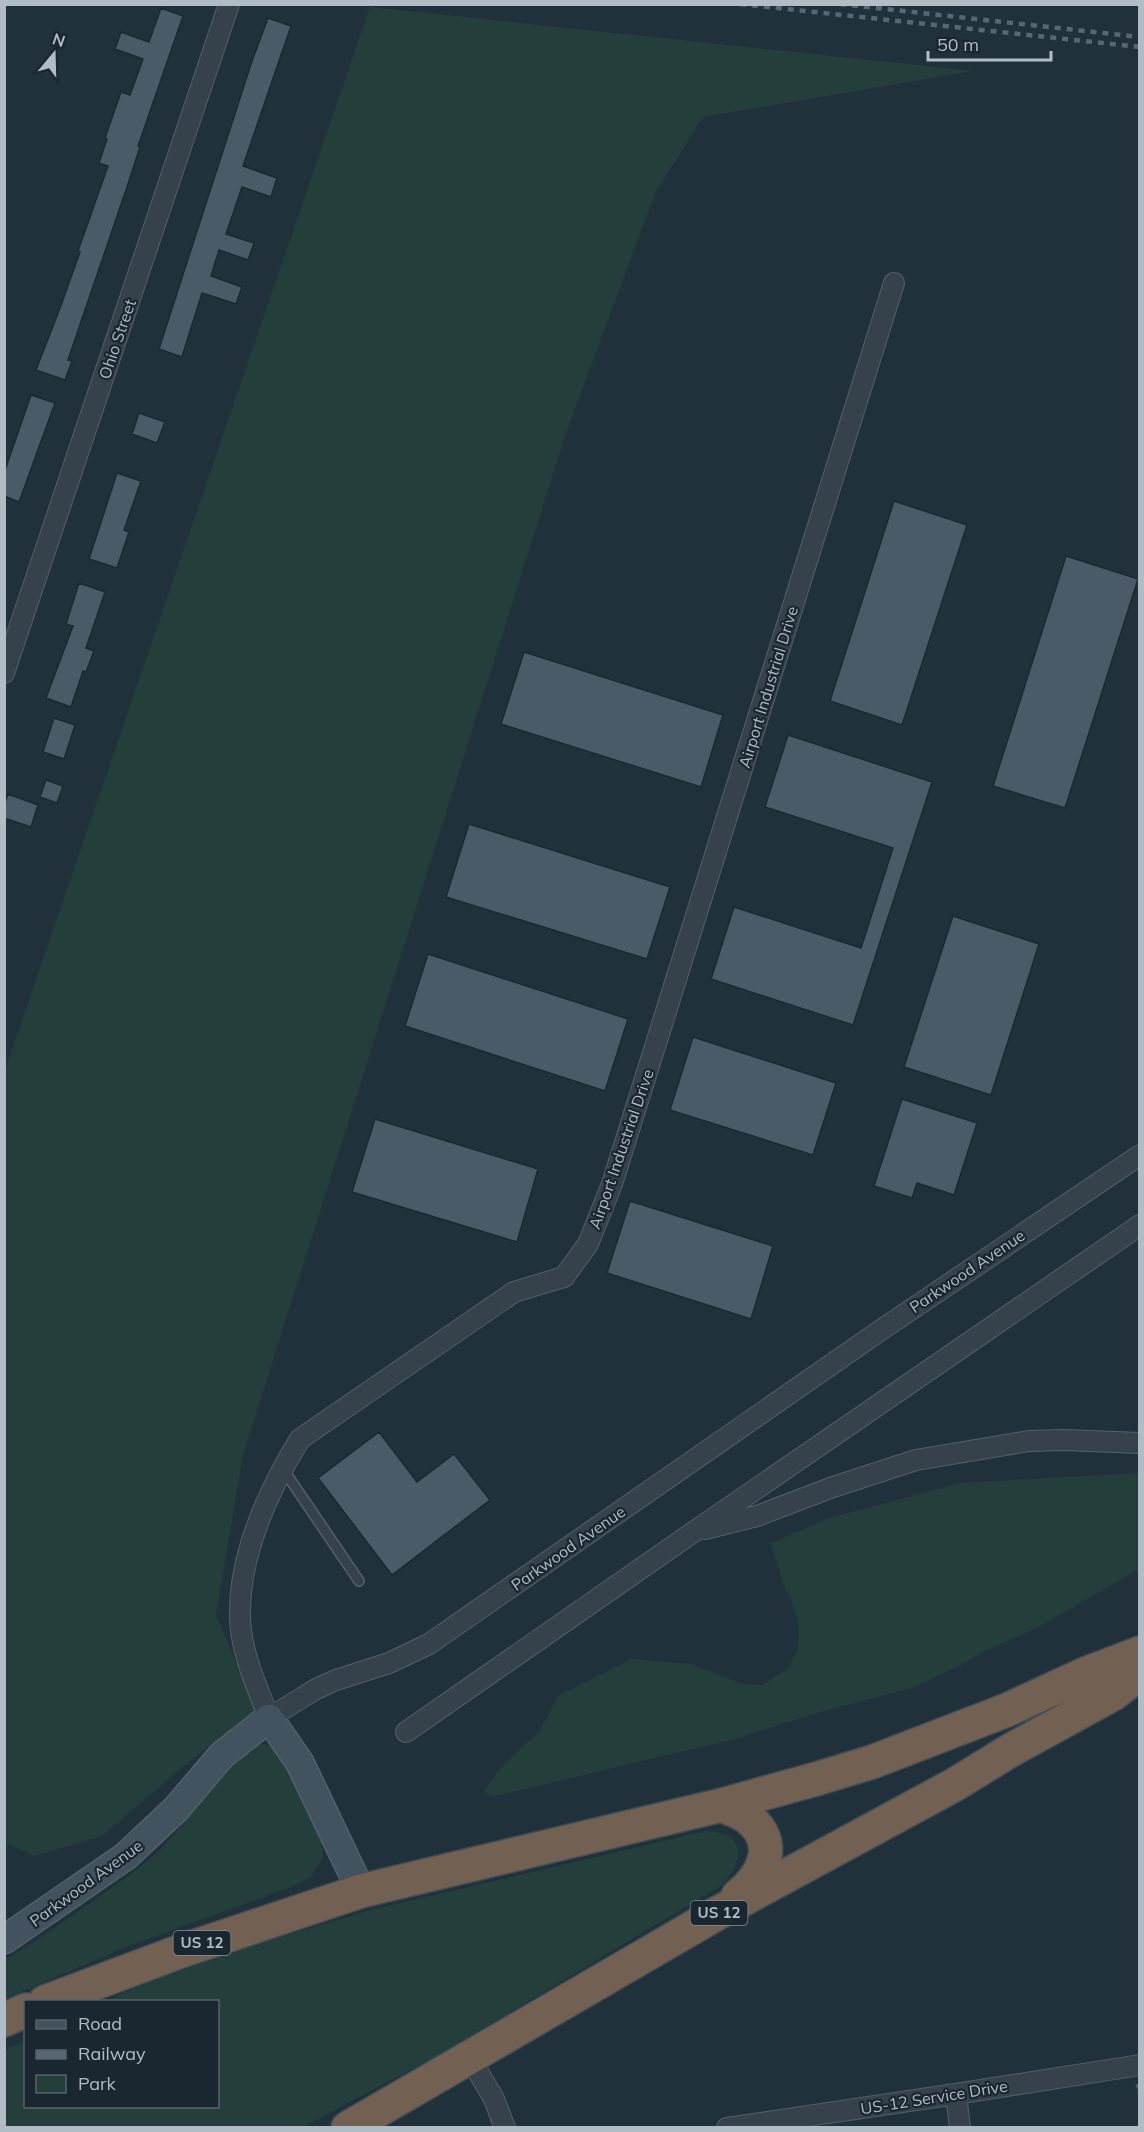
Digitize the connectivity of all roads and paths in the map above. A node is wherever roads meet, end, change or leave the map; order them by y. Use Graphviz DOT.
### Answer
graph roads {
  1 [pos="229,4"];
  2 [pos="894,283"];
  3 [pos="4,673"];
  4 [pos="1140,1155"];
  5 [pos="1140,1225"];
  6 [pos="1140,1443"];
  7 [pos="282,1468"];
  8 [pos="692,1533"];
  9 [pos="359,1581"];
  10 [pos="1140,1653"];
  11 [pos="1140,1672"];
  12 [pos="269,1718"];
  13 [pos="406,1732"];
  14 [pos="722,1805"];
  15 [pos="362,1891"];
  16 [pos="716,1914"];
  17 [pos="4,1941"];
  18 [pos="48,2000"];
  19 [pos="24,2011"];
  20 [pos="4,2020"];
  21 [pos="470,2058"];
  22 [pos="1138,2074"];
  23 [pos="956,2094"];
  24 [pos="1140,2097"];
  25 [pos="752,2126"];
  26 [pos="348,2127"];
  27 [pos="505,2127"];
  28 [pos="727,2127"];
  29 [pos="960,2127"];
  1 -- 3 [label="street, Ohio Street"];
  2 -- 7 [label="street, Airport Industrial Drive"];
  4 -- 12 [label="street, Parkwood Avenue"];
  5 -- 8 [label="street"];
  6 -- 8 [label="street"];
  7 -- 9 [label="lane"];
  7 -- 12 [label="street, Airport Industrial Drive"];
  8 -- 13 [label="street"];
  10 -- 14 [label="highway, US 12 / US 12"];
  11 -- 16 [label="highway, US 12 / US 12"];
  12 -- 15 [label="street, Airport Industrial Drive"];
  12 -- 17 [label="street, Parkwood Avenue"];
  14 -- 15 [label="highway, US 12 / US 12"];
  14 -- 16 [label="highway"];
  15 -- 18 [label="highway, US 12 / US 12"];
  16 -- 21 [label="highway, US 12 / US 12"];
  19 -- 20 [label="highway"];
  21 -- 26 [label="highway, US 12 / US 12"];
  21 -- 27 [label="street"];
  22 -- 23 [label="street, US-12 Service Drive"];
  22 -- 24 [label="path"];
  23 -- 25 [label="street, US-12 Service Drive"];
  23 -- 29 [label="street"];
  25 -- 28 [label="street, US-12 Service Drive"];
}
